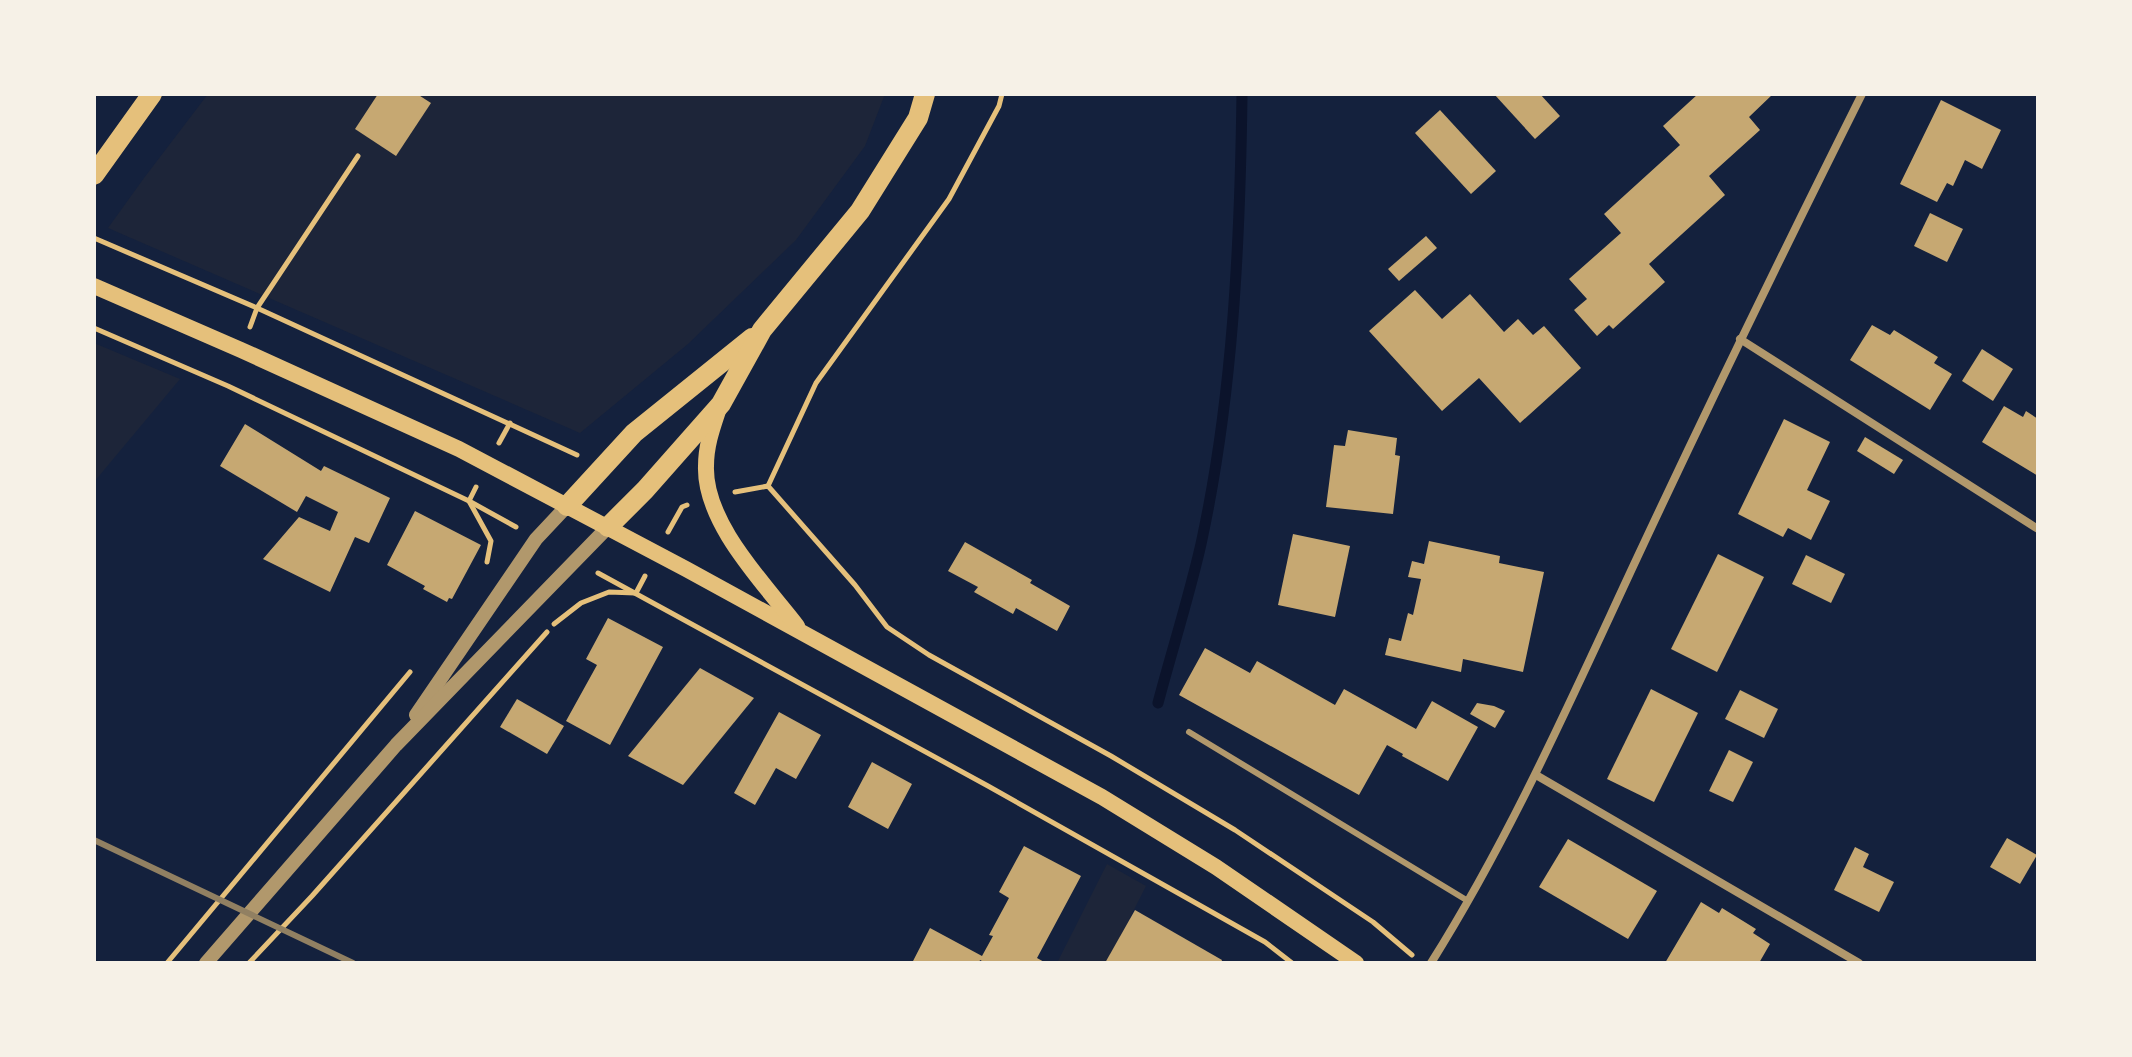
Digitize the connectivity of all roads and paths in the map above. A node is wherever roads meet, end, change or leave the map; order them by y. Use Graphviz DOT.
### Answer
graph roads {
  1 [pos="152,94"];
  2 [pos="925,94"];
  3 [pos="1002,94"];
  4 [pos="1862,94"];
  5 [pos="358,156"];
  6 [pos="99,168"];
  7 [pos="94,238"];
  8 [pos="94,286"];
  9 [pos="257,308"];
  10 [pos="94,328"];
  11 [pos="762,330"];
  12 [pos="1740,339"];
  13 [pos="241,350"];
  14 [pos="721,404"];
  15 [pos="603,467"];
  16 [pos="768,486"];
  17 [pos="645,490"];
  18 [pos="710,497"];
  19 [pos="469,501"];
  20 [pos="567,506"];
  21 [pos="682,507"];
  22 [pos="608,527"];
  23 [pos="2038,529"];
  24 [pos="536,539"];
  25 [pos="657,553"];
  26 [pos="576,561"];
  27 [pos="486,570"];
  28 [pos="636,593"];
  29 [pos="801,630"];
  30 [pos="417,664"];
  31 [pos="1189,732"];
  32 [pos="396,745"];
  33 [pos="1536,775"];
  34 [pos="1468,901"];
  35 [pos="167,963"];
  36 [pos="206,963"];
  37 [pos="249,963"];
  38 [pos="1292,963"];
  39 [pos="1356,963"];
  40 [pos="1422,963"];
  41 [pos="1431,963"];
  42 [pos="1859,963"];
  1 -- 6 [label="main road"];
  2 -- 11 [label="main road"];
  3 -- 16 [label="path"];
  4 -- 12 [label="street"];
  5 -- 9 [label="path"];
  7 -- 9 [label="path"];
  8 -- 13 [label="main road"];
  9 -- 13 [label="path"];
  9 -- 15 [label="path"];
  10 -- 19 [label="path"];
  11 -- 14 [label="main road"];
  11 -- 15 [label="main road"];
  12 -- 23 [label="street"];
  12 -- 33 [label="street"];
  13 -- 20 [label="main road"];
  14 -- 17 [label="main road"];
  14 -- 18 [label="main road"];
  15 -- 20 [label="main road"];
  16 -- 18 [label="path"];
  16 -- 40 [label="path"];
  17 -- 21 [label="path"];
  17 -- 22 [label="main road"];
  18 -- 21 [label="path"];
  18 -- 29 [label="main road"];
  19 -- 24 [label="path"];
  19 -- 27 [label="path"];
  20 -- 22 [label="main road"];
  20 -- 24 [label="street"];
  21 -- 25 [label="path"];
  22 -- 25 [label="main road"];
  22 -- 26 [label="street"];
  24 -- 32 [label="street"];
  25 -- 28 [label="path"];
  25 -- 29 [label="main road"];
  26 -- 28 [label="path"];
  26 -- 32 [label="street"];
  28 -- 37 [label="path"];
  28 -- 38 [label="path"];
  29 -- 39 [label="main road"];
  30 -- 35 [label="path"];
  31 -- 34 [label="lane"];
  32 -- 36 [label="street"];
  33 -- 34 [label="street"];
  33 -- 42 [label="street"];
  34 -- 41 [label="street"];
}
